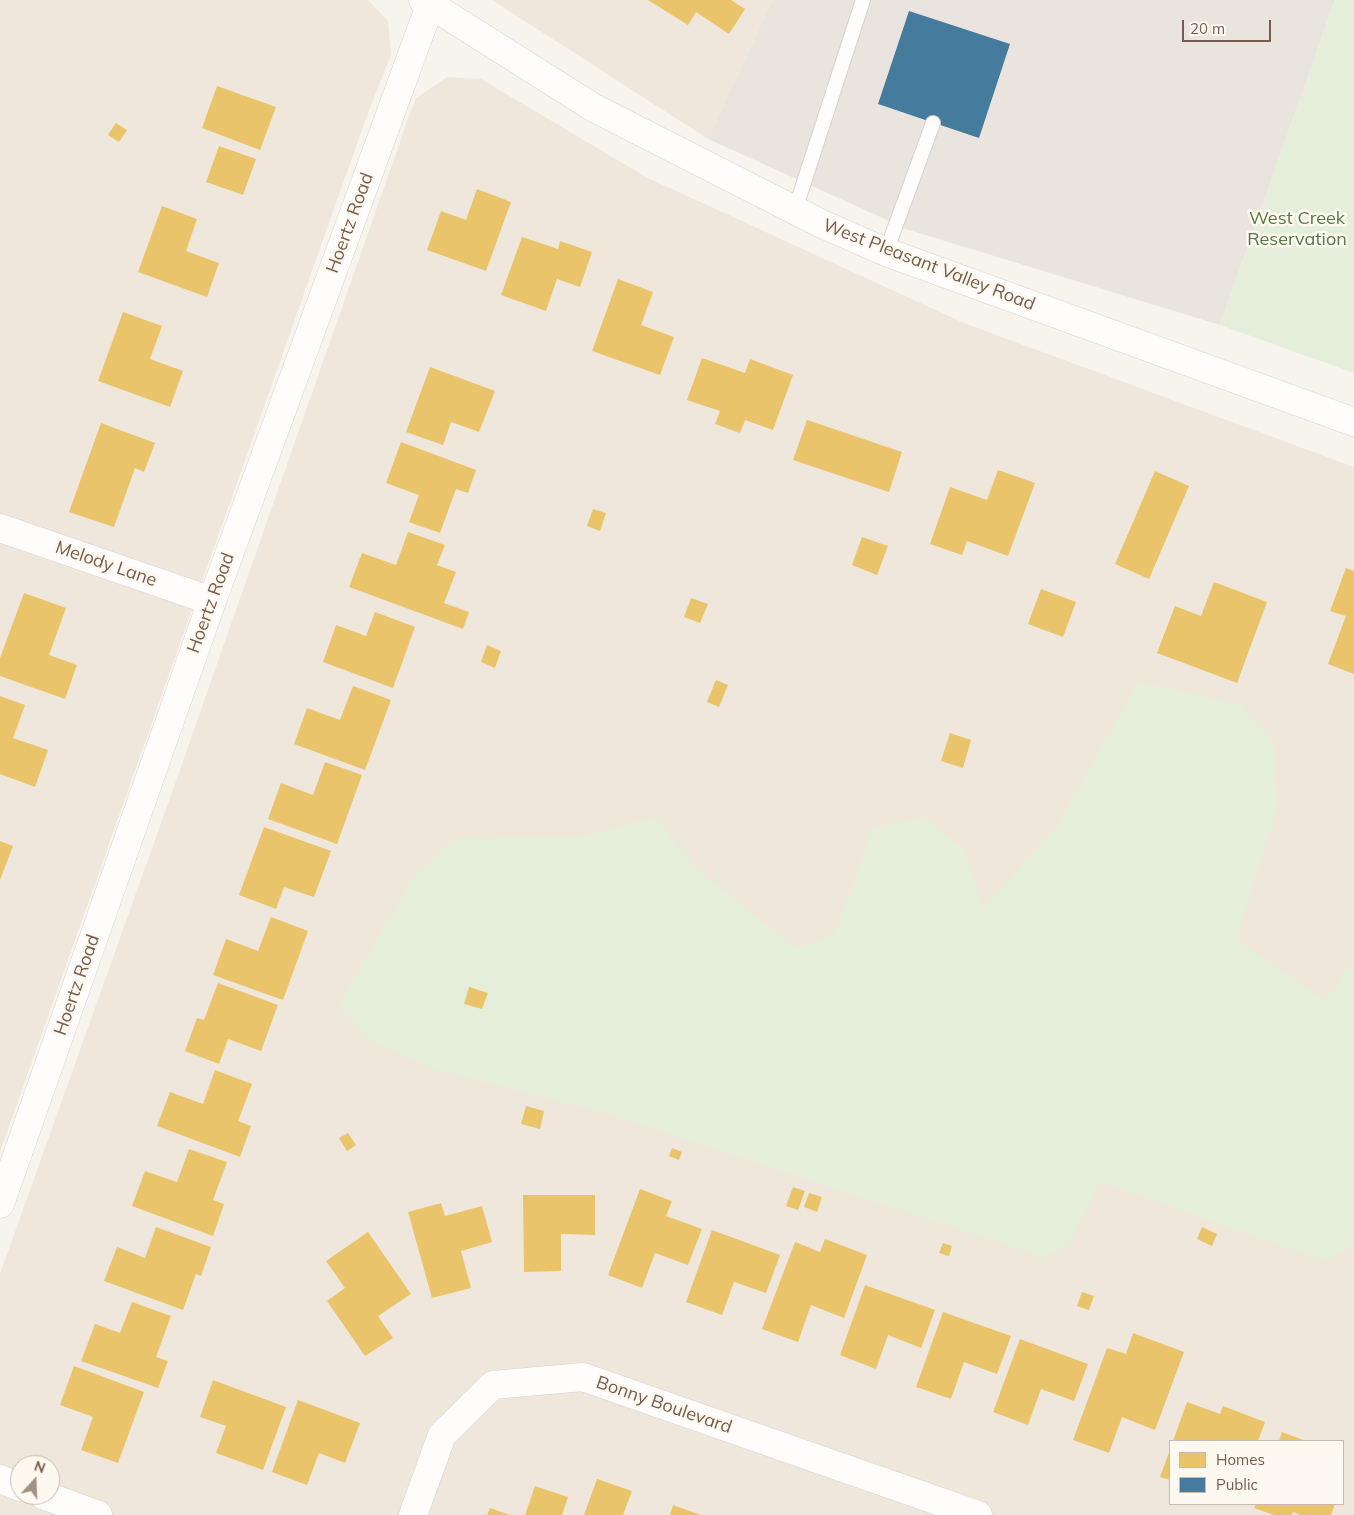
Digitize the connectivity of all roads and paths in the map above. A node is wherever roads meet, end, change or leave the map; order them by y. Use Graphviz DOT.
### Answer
graph roads {
  1 [pos="863,0"];
  2 [pos="429,2"];
  3 [pos="933,123"];
  4 [pos="795,210"];
  5 [pos="886,252"];
  6 [pos="1354,422"];
  7 [pos="0,528"];
  8 [pos="212,601"];
  9 [pos="0,1204"];
  10 [pos="60,1501"];
  11 [pos="98,1515"];
  12 [pos="413,1515"];
  13 [pos="978,1515"];
  1 -- 4 [label="lane"];
  2 -- 4 [label="street, West Pleasant Valley Road"];
  2 -- 8 [label="street, Hoertz Road"];
  3 -- 5 [label="lane"];
  4 -- 5 [label="street, West Pleasant Valley Road"];
  5 -- 6 [label="street, West Pleasant Valley Road"];
  7 -- 8 [label="street, Melody Lane"];
  8 -- 9 [label="street, Hoertz Road"];
  10 -- 11 [label="street"];
  12 -- 13 [label="street, Bonny Boulevard"];
}
